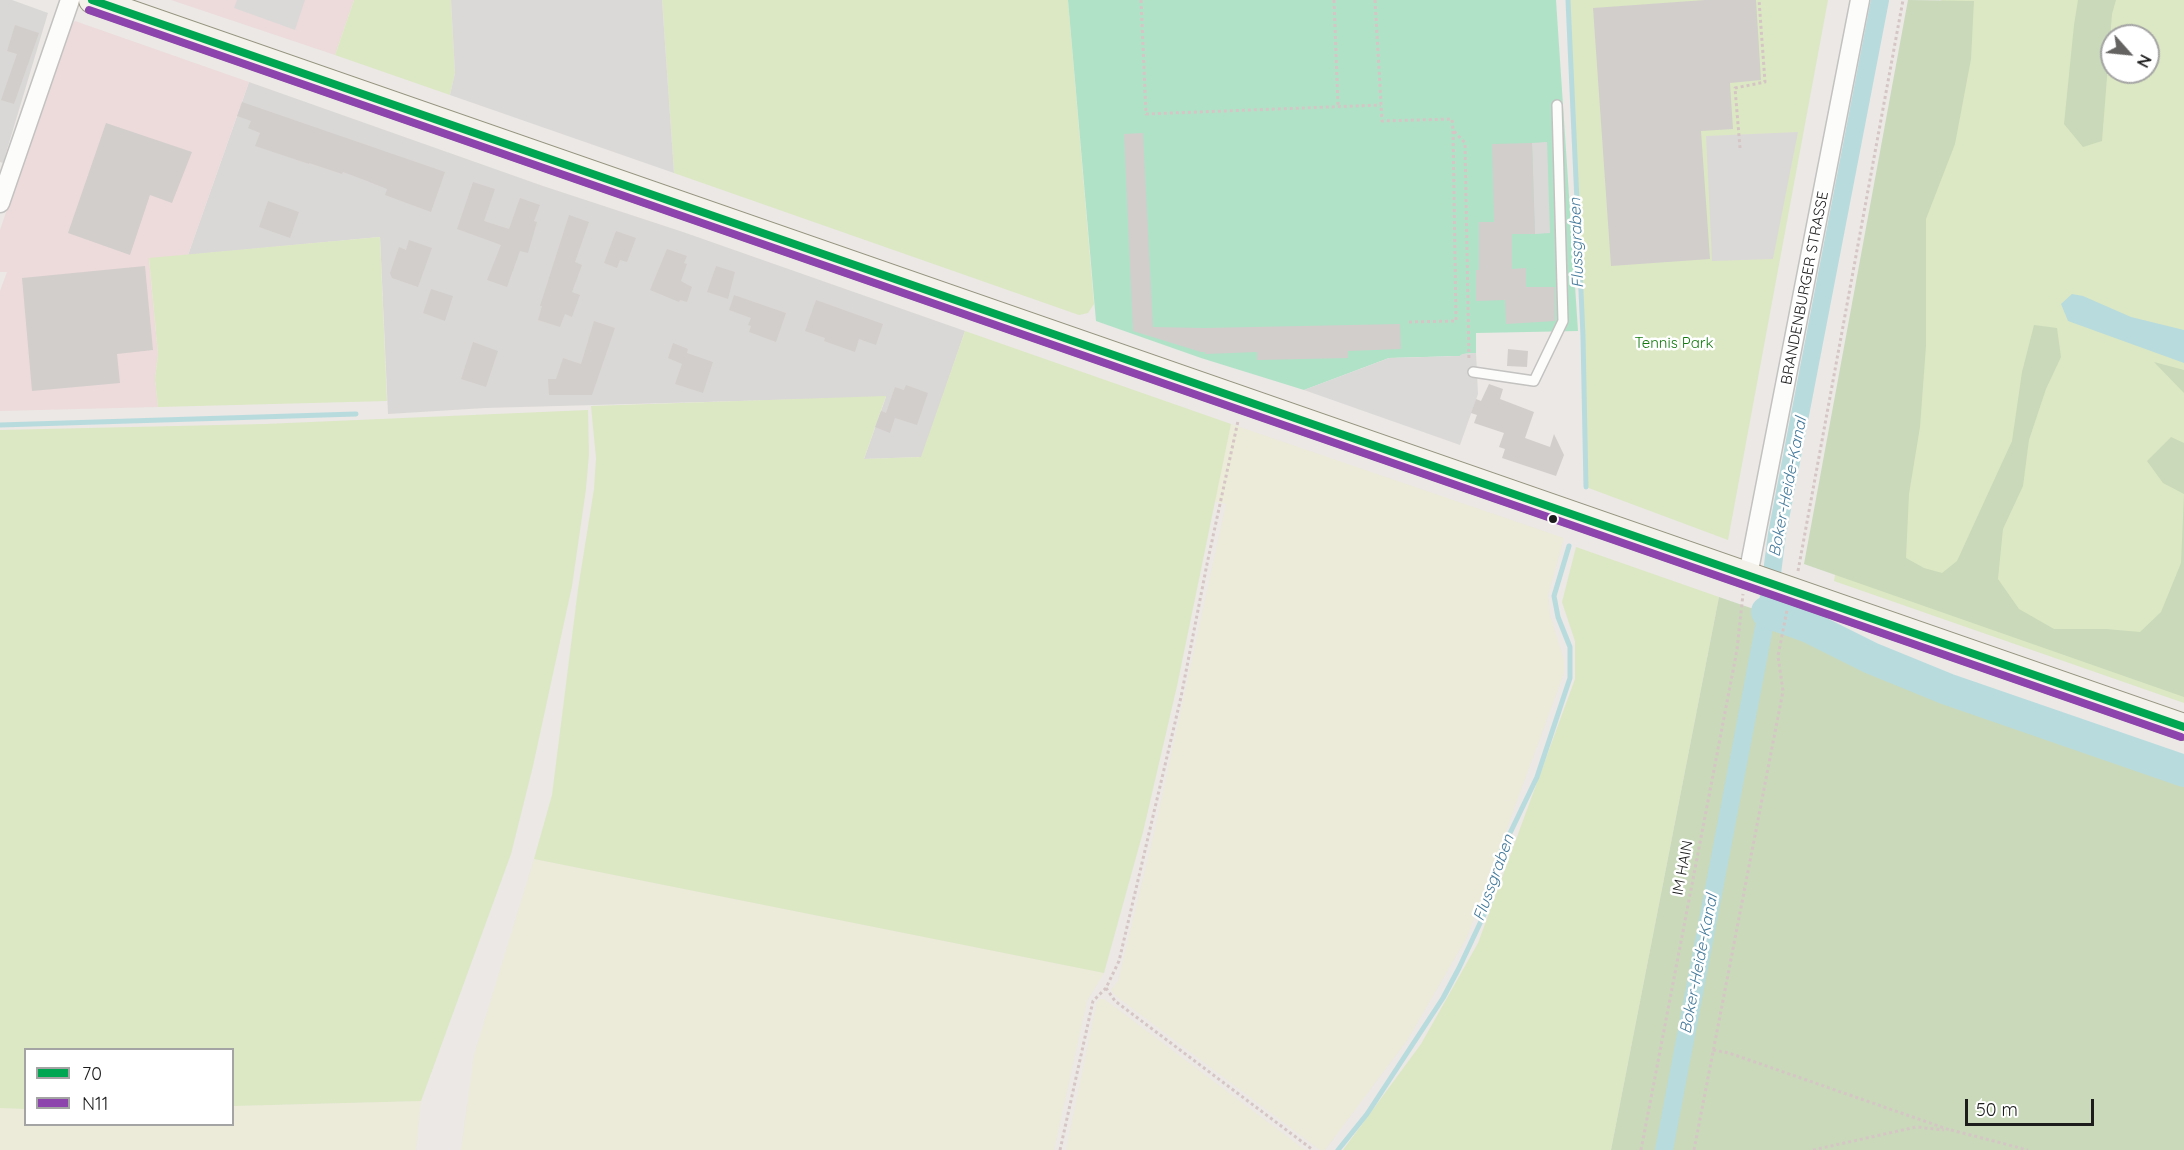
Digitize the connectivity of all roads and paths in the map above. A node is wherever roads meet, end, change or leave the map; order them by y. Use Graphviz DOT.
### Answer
graph roads {
  1 [pos="70,0"];
  2 [pos="1141,0"];
  3 [pos="1334,0"];
  4 [pos="1375,0"];
  5 [pos="1759,0"];
  6 [pos="1860,0"];
  7 [pos="1903,0"];
  8 [pos="100,1"];
  9 [pos="1381,105"];
  10 [pos="1557,105"];
  11 [pos="1338,106"];
  12 [pos="1453,130"];
  13 [pos="1740,148"];
  14 [pos="0,203"];
  15 [pos="1409,322"];
  16 [pos="1469,362"];
  17 [pos="1473,372"];
  18 [pos="1244,401"];
  19 [pos="1767,581"];
  20 [pos="1787,613"];
  21 [pos="2184,727"];
  22 [pos="1106,988"];
  23 [pos="1713,1050"];
  24 [pos="1950,1130"];
  25 [pos="1060,1150"];
  26 [pos="1313,1150"];
  27 [pos="1641,1150"];
  28 [pos="1694,1150"];
  29 [pos="1814,1150"];
  30 [pos="2028,1150"];
  1 -- 14 [label="street"];
  2 -- 11 [label="path"];
  3 -- 11 [label="path"];
  4 -- 9 [label="path"];
  5 -- 13 [label="path"];
  6 -- 19 [label="street, BRANDENBURGER STRASSE"];
  7 -- 19 [label="path, IM HAIN"];
  8 -- 18 [label="street"];
  9 -- 11 [label="path"];
  9 -- 12 [label="path"];
  10 -- 17 [label="lane"];
  12 -- 15 [label="path"];
  12 -- 16 [label="path"];
  18 -- 19 [label="street"];
  18 -- 22 [label="path"];
  19 -- 21 [label="street"];
  19 -- 27 [label="path, IM HAIN"];
  20 -- 23 [label="path"];
  22 -- 25 [label="path"];
  22 -- 26 [label="path"];
  23 -- 24 [label="path"];
  23 -- 28 [label="path"];
  24 -- 29 [label="path"];
  24 -- 30 [label="path"];
}
